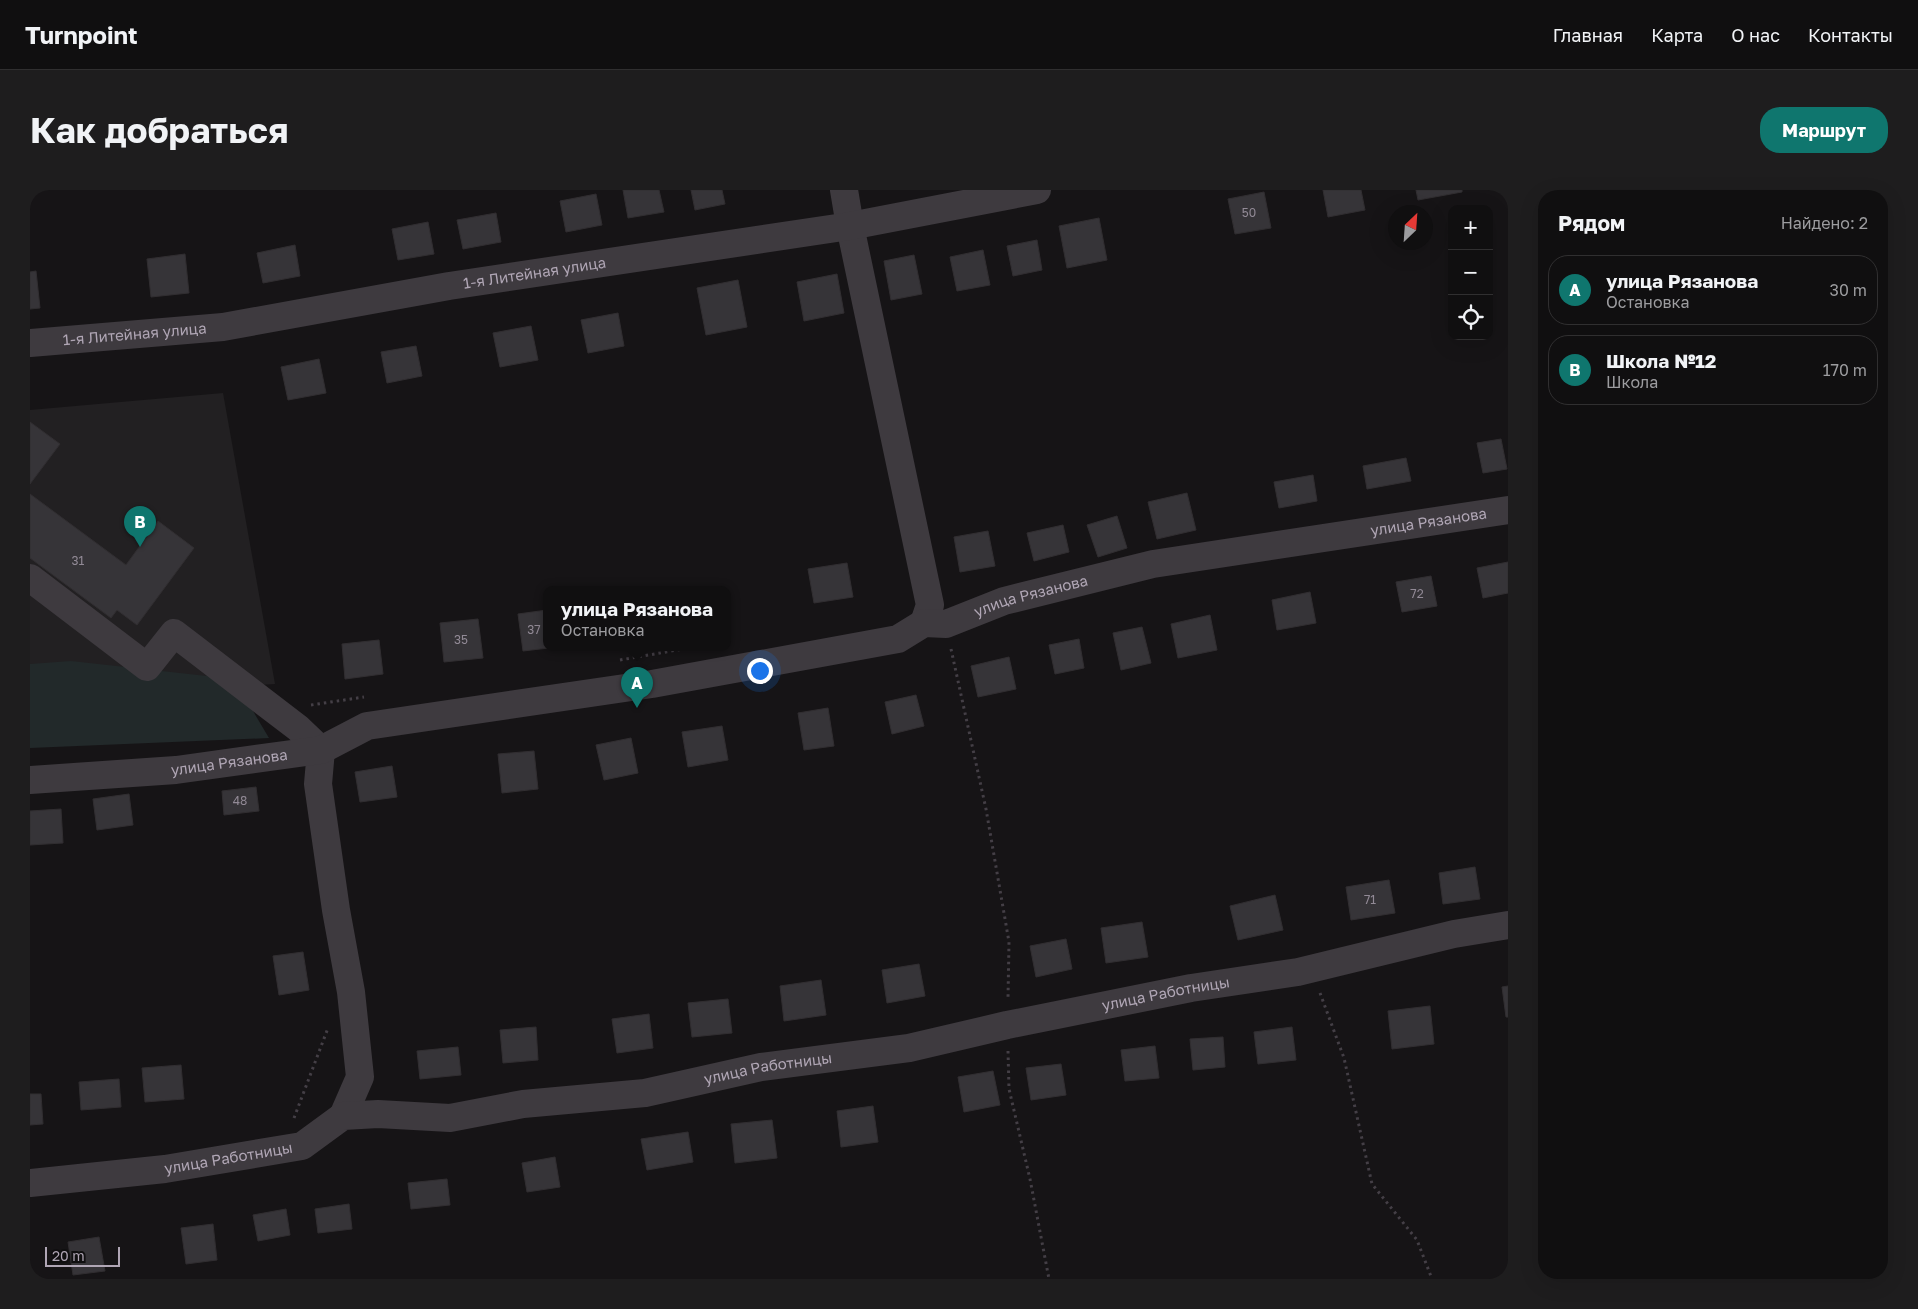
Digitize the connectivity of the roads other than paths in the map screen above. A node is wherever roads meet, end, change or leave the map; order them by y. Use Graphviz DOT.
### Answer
graph roads {
  1 [pos="844,190"];
  2 [pos="1037,190"];
  3 [pos="850,226"];
  4 [pos="30,343"];
  5 [pos="1508,510"];
  6 [pos="30,578"];
  7 [pos="935,624"];
  8 [pos="322,750"];
  9 [pos="30,780"];
  10 [pos="1508,925"];
  11 [pos="343,1116"];
  12 [pos="30,1183"];
  1 -- 3 [label="street"];
  2 -- 3 [label="street, 1-я Литейная улица"];
  3 -- 4 [label="street, 1-я Литейная улица"];
  3 -- 7 [label="street"];
  5 -- 7 [label="street, улица Рязанова"];
  6 -- 8 [label="street"];
  7 -- 8 [label="street, улица Рязанова"];
  8 -- 9 [label="street, улица Рязанова"];
  8 -- 11 [label="street"];
  10 -- 11 [label="street, улица Работницы"];
  11 -- 12 [label="street, улица Работницы"];
}
